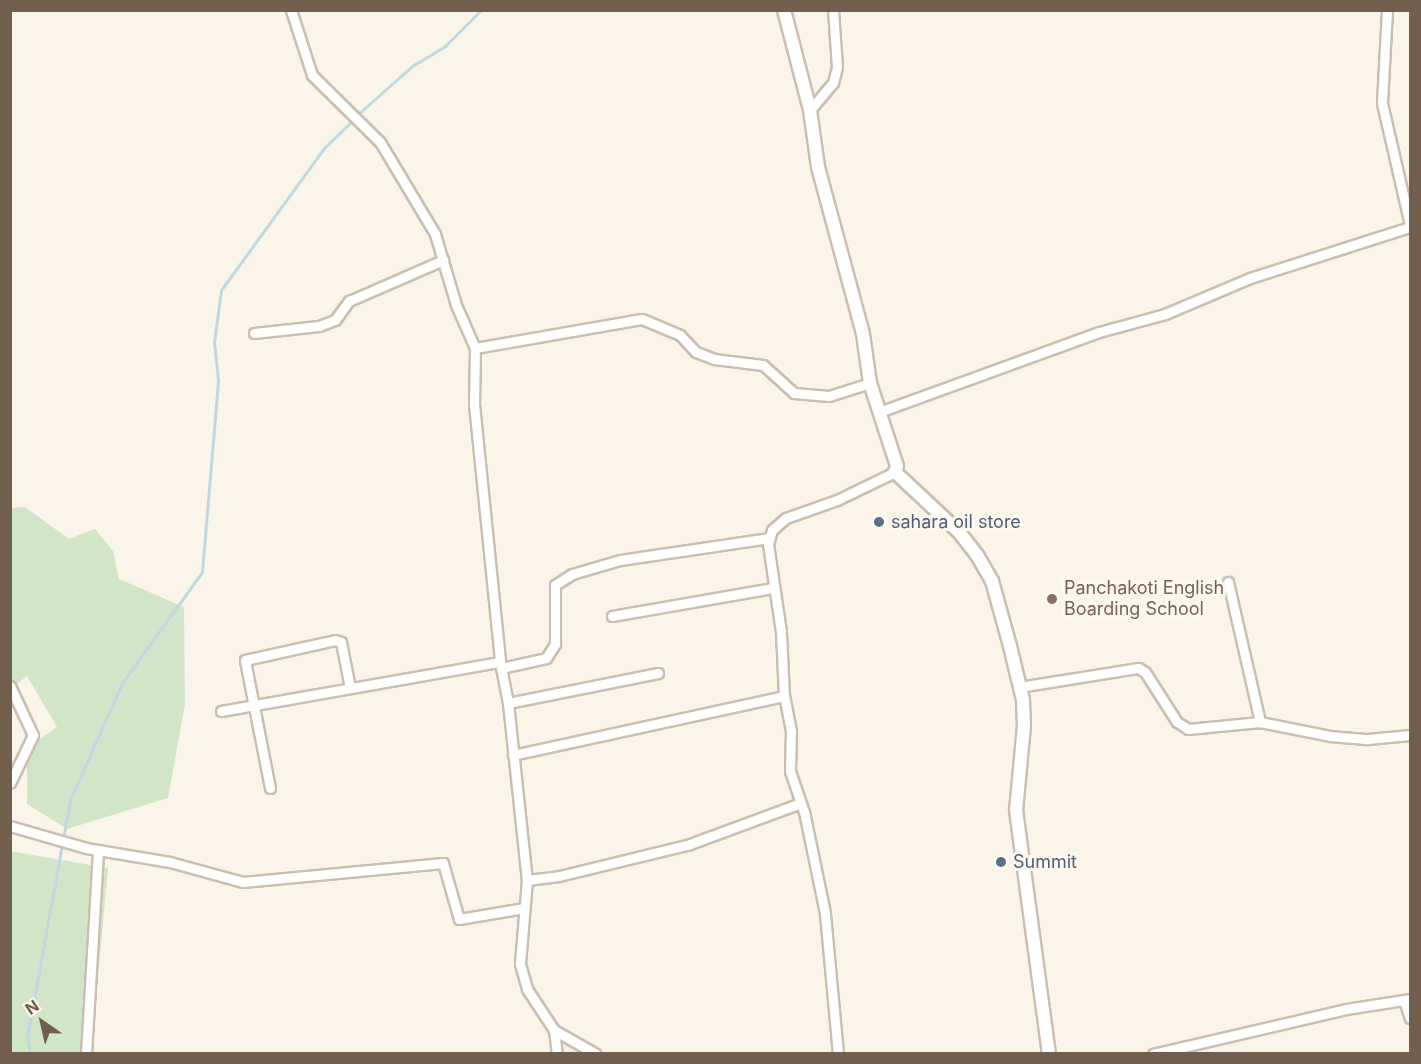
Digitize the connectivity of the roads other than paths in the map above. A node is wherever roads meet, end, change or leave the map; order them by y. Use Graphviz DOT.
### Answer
graph roads {
  1 [pos="291,10"];
  2 [pos="784,10"];
  3 [pos="833,10"];
  4 [pos="1387,10"];
  5 [pos="810,110"];
  6 [pos="1410,226"];
  7 [pos="443,260"];
  8 [pos="254,333"];
  9 [pos="475,348"];
  10 [pos="870,383"];
  11 [pos="879,412"];
  12 [pos="895,471"];
  13 [pos="769,538"];
  14 [pos="1228,582"];
  15 [pos="773,588"];
  16 [pos="612,615"];
  17 [pos="500,665"];
  18 [pos="658,673"];
  19 [pos="10,686"];
  20 [pos="1019,687"];
  21 [pos="350,688"];
  22 [pos="784,696"];
  23 [pos="508,703"];
  24 [pos="253,704"];
  25 [pos="221,711"];
  26 [pos="1260,722"];
  27 [pos="1410,735"];
  28 [pos="513,755"];
  29 [pos="10,783"];
  30 [pos="270,788"];
  31 [pos="801,803"];
  32 [pos="10,826"];
  33 [pos="98,850"];
  34 [pos="527,880"];
  35 [pos="524,908"];
  36 [pos="1407,1000"];
  37 [pos="1410,1018"];
  38 [pos="554,1030"];
  39 [pos="86,1053"];
  40 [pos="557,1053"];
  41 [pos="596,1053"];
  42 [pos="838,1053"];
  43 [pos="1049,1053"];
  44 [pos="1153,1053"];
  1 -- 7 [label="street"];
  2 -- 5 [label="street"];
  3 -- 5 [label="street"];
  4 -- 6 [label="street"];
  5 -- 10 [label="street"];
  6 -- 11 [label="street"];
  7 -- 8 [label="street"];
  7 -- 9 [label="street"];
  9 -- 10 [label="street"];
  9 -- 17 [label="street"];
  10 -- 11 [label="street"];
  11 -- 12 [label="street"];
  12 -- 13 [label="street"];
  12 -- 20 [label="street"];
  13 -- 15 [label="street"];
  13 -- 17 [label="street"];
  14 -- 26 [label="street"];
  15 -- 16 [label="street"];
  15 -- 22 [label="street"];
  17 -- 21 [label="street"];
  17 -- 23 [label="street"];
  18 -- 23 [label="street"];
  19 -- 29 [label="street"];
  20 -- 26 [label="street"];
  20 -- 43 [label="street"];
  21 -- 24 [label="street"];
  21 -- 24 [label="street"];
  22 -- 28 [label="street"];
  22 -- 31 [label="street"];
  23 -- 28 [label="street"];
  24 -- 25 [label="street"];
  24 -- 30 [label="street"];
  26 -- 27 [label="street"];
  28 -- 34 [label="street"];
  31 -- 34 [label="street"];
  31 -- 42 [label="street"];
  32 -- 33 [label="street"];
  33 -- 35 [label="street"];
  33 -- 39 [label="street"];
  34 -- 35 [label="street"];
  35 -- 38 [label="street"];
  36 -- 37 [label="street"];
  36 -- 44 [label="street"];
  38 -- 40 [label="street"];
  38 -- 41 [label="street"];
}
